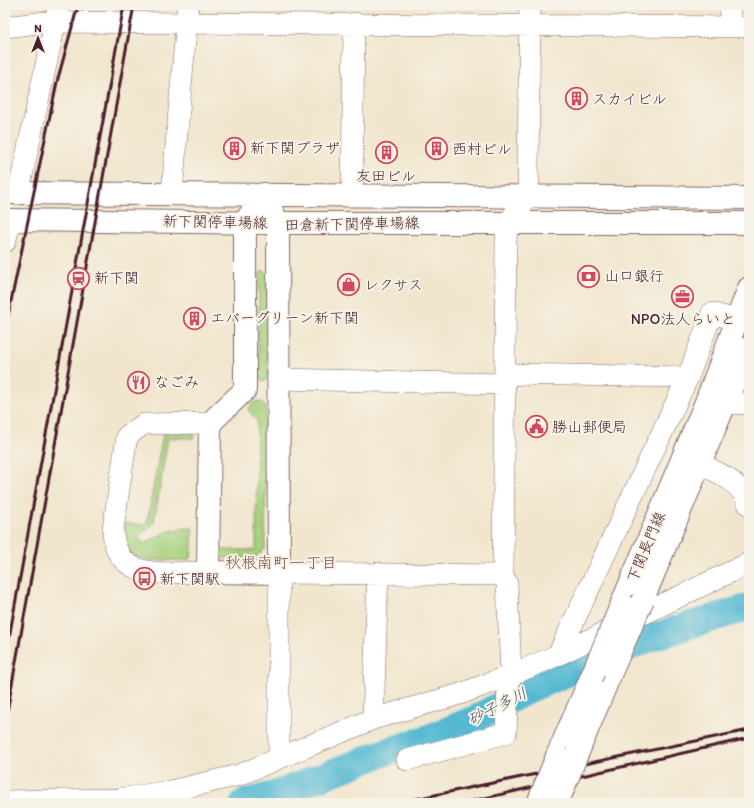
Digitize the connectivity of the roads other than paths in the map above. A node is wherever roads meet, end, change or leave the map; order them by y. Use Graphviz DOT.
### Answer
graph roads {
  1 [pos="730,5"];
  2 [pos="57,13"];
  3 [pos="187,14"];
  4 [pos="530,14"];
  5 [pos="354,23"];
  6 [pos="5,27"];
  7 [pos="739,27"];
  8 [pos="11,193"];
  9 [pos="172,193"];
  10 [pos="264,194"];
  11 [pos="352,194"];
  12 [pos="529,197"];
  13 [pos="749,198"];
  14 [pos="8,220"];
  15 [pos="245,222"];
  16 [pos="278,223"];
  17 [pos="507,223"];
  18 [pos="749,223"];
  19 [pos="5,242"];
  20 [pos="749,288"];
  21 [pos="736,320"];
  22 [pos="749,347"];
  23 [pos="688,376"];
  24 [pos="505,379"];
  25 [pos="278,387"];
  26 [pos="245,390"];
  27 [pos="726,404"];
  28 [pos="749,404"];
  29 [pos="210,423"];
  30 [pos="699,463"];
  31 [pos="749,505"];
  32 [pos="749,563"];
  33 [pos="208,572"];
  34 [pos="279,573"];
  35 [pos="378,573"];
  36 [pos="503,575"];
  37 [pos="558,655"];
  38 [pos="509,680"];
  39 [pos="373,719"];
  40 [pos="568,754"];
  41 [pos="279,757"];
  42 [pos="407,760"];
  43 [pos="5,801"];
  44 [pos="551,802"];
  1 -- 7 [label="street"];
  2 -- 3 [label="street"];
  2 -- 6 [label="street"];
  2 -- 8 [label="street"];
  3 -- 5 [label="street"];
  3 -- 9 [label="street"];
  4 -- 5 [label="street"];
  4 -- 7 [label="street"];
  4 -- 12 [label="street"];
  5 -- 11 [label="street"];
  8 -- 9 [label="main road, 新下関停車場線"];
  9 -- 10 [label="main road, 新下関停車場線"];
  10 -- 11 [label="main road, 田倉新下関停車場線"];
  10 -- 15 [label="main road"];
  10 -- 16 [label="main road, 新下関停車場線"];
  11 -- 12 [label="main road, 田倉新下関停車場線"];
  12 -- 13 [label="main road, 田倉新下関停車場線"];
  12 -- 17 [label="street"];
  14 -- 15 [label="main road, 新下関停車場線"];
  14 -- 19 [label="street"];
  15 -- 16 [label="main road, 新下関停車場線"];
  15 -- 26 [label="main road"];
  16 -- 17 [label="main road, 田倉新下関停車場線"];
  16 -- 25 [label="main road, 田倉新下関停車場線"];
  17 -- 18 [label="main road, 田倉新下関停車場線"];
  17 -- 24 [label="street"];
  20 -- 21 [label="main road, 下関長門線"];
  21 -- 23 [label="street"];
  21 -- 40 [label="main road, 下関長門線, bridge"];
  22 -- 27 [label="main road, 下関長門線"];
  23 -- 24 [label="street"];
  23 -- 37 [label="street"];
  24 -- 25 [label="street"];
  24 -- 36 [label="street"];
  25 -- 26 [label="main road"];
  25 -- 34 [label="main road, 田倉新下関停車場線"];
  26 -- 29 [label="main road"];
  27 -- 28 [label="street"];
  27 -- 30 [label="main road, 下関長門線"];
  29 -- 33 [label="main road"];
  29 -- 33 [label="street"];
  30 -- 31 [label="street"];
  30 -- 40 [label="main road, 下関長門線, bridge"];
  32 -- 37 [label="street"];
  33 -- 34 [label="main road"];
  34 -- 35 [label="street"];
  34 -- 41 [label="street"];
  35 -- 36 [label="street"];
  35 -- 39 [label="street"];
  36 -- 38 [label="street"];
  37 -- 38 [label="street"];
  38 -- 39 [label="street"];
  38 -- 42 [label="street"];
  39 -- 41 [label="street"];
  40 -- 44 [label="main road, 下関長門線, bridge"];
  41 -- 43 [label="street"];
}
